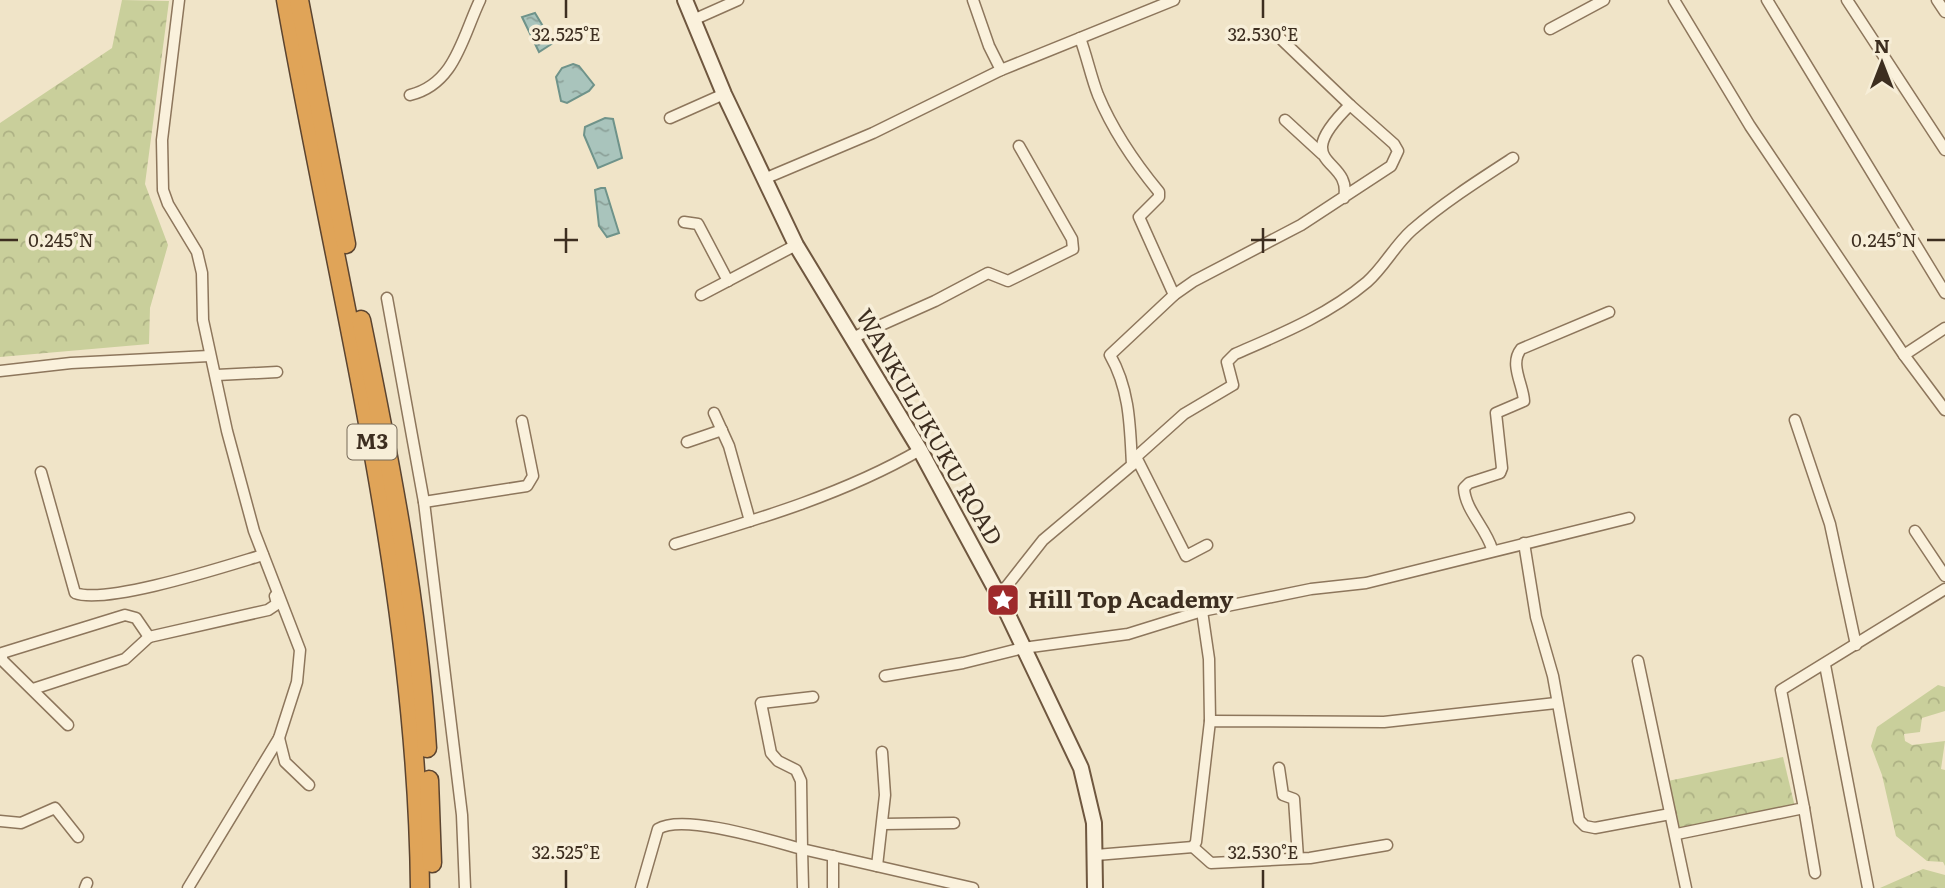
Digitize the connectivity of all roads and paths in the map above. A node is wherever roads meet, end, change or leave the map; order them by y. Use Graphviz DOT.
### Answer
graph roads {
  1 [pos="179,0"];
  2 [pos="286,0"];
  3 [pos="299,0"];
  4 [pos="480,0"];
  5 [pos="685,0"];
  6 [pos="738,0"];
  7 [pos="973,0"];
  8 [pos="1174,0"];
  9 [pos="1604,0"];
  10 [pos="1674,0"];
  11 [pos="1767,0"];
  12 [pos="1847,0"];
  13 [pos="1937,0"];
  14 [pos="1945,12"];
  15 [pos="693,20"];
  16 [pos="1550,29"];
  17 [pos="1080,38"];
  18 [pos="1282,40"];
  19 [pos="1001,70"];
  20 [pos="724,93"];
  21 [pos="410,95"];
  22 [pos="1350,105"];
  23 [pos="670,118"];
  24 [pos="1285,120"];
  25 [pos="1019,146"];
  26 [pos="1945,150"];
  27 [pos="1322,154"];
  28 [pos="1513,159"];
  29 [pos="764,179"];
  30 [pos="1343,198"];
  31 [pos="684,222"];
  32 [pos="796,245"];
  33 [pos="728,281"];
  34 [pos="1945,293"];
  35 [pos="701,295"];
  36 [pos="1174,295"];
  37 [pos="387,298"];
  38 [pos="1609,312"];
  39 [pos="1945,328"];
  40 [pos="852,338"];
  41 [pos="1903,355"];
  42 [pos="209,356"];
  43 [pos="0,370"];
  44 [pos="277,372"];
  45 [pos="217,375"];
  46 [pos="1945,410"];
  47 [pos="714,413"];
  48 [pos="1795,420"];
  49 [pos="522,421"];
  50 [pos="722,430"];
  51 [pos="687,442"];
  52 [pos="920,450"];
  53 [pos="1134,461"];
  54 [pos="41,472"];
  55 [pos="424,502"];
  56 [pos="1629,519"];
  57 [pos="750,521"];
  58 [pos="1915,531"];
  59 [pos="1524,543"];
  60 [pos="675,544"];
  61 [pos="1208,545"];
  62 [pos="1492,549"];
  63 [pos="263,555"];
  64 [pos="1945,576"];
  65 [pos="276,588"];
  66 [pos="1945,589"];
  67 [pos="999,596"];
  68 [pos="1202,611"];
  69 [pos="149,637"];
  70 [pos="1856,645"];
  71 [pos="1023,648"];
  72 [pos="1639,662"];
  73 [pos="1825,665"];
  74 [pos="885,676"];
  75 [pos="33,689"];
  76 [pos="813,697"];
  77 [pos="1556,703"];
  78 [pos="1210,721"];
  79 [pos="68,725"];
  80 [pos="279,738"];
  81 [pos="882,752"];
  82 [pos="1279,768"];
  83 [pos="309,785"];
  84 [pos="1804,808"];
  85 [pos="1670,814"];
  86 [pos="0,821"];
  87 [pos="954,823"];
  88 [pos="883,824"];
  89 [pos="1677,834"];
  90 [pos="78,837"];
  91 [pos="1387,845"];
  92 [pos="1193,848"];
  93 [pos="802,849"];
  94 [pos="1096,855"];
  95 [pos="833,856"];
  96 [pos="1298,858"];
  97 [pos="877,866"];
  98 [pos="1815,873"];
  99 [pos="188,888"];
  100 [pos="420,888"];
  101 [pos="432,888"];
  102 [pos="465,888"];
  103 [pos="641,888"];
  104 [pos="803,888"];
  105 [pos="833,888"];
  106 [pos="973,888"];
  107 [pos="1095,888"];
  108 [pos="1686,888"];
  109 [pos="1868,888"];
  1 -- 42 [label="street"];
  2 -- 100 [label="highway, M3"];
  3 -- 101 [label="highway, M3"];
  4 -- 21 [label="street"];
  5 -- 15 [label="main road, WANKULUKUKU ROAD"];
  6 -- 15 [label="street"];
  7 -- 19 [label="street"];
  8 -- 17 [label="street"];
  9 -- 16 [label="street"];
  10 -- 41 [label="street"];
  11 -- 34 [label="street"];
  12 -- 26 [label="street"];
  13 -- 14 [label="street"];
  15 -- 20 [label="main road, WANKULUKUKU ROAD"];
  17 -- 19 [label="street"];
  17 -- 36 [label="street"];
  18 -- 22 [label="street"];
  19 -- 29 [label="street"];
  20 -- 23 [label="street"];
  20 -- 29 [label="main road, WANKULUKUKU ROAD"];
  22 -- 27 [label="street"];
  22 -- 30 [label="street"];
  24 -- 27 [label="street"];
  25 -- 40 [label="street"];
  27 -- 30 [label="street"];
  28 -- 53 [label="street"];
  29 -- 32 [label="main road, WANKULUKUKU ROAD"];
  30 -- 36 [label="street"];
  31 -- 33 [label="street"];
  32 -- 33 [label="street"];
  32 -- 40 [label="main road, WANKULUKUKU ROAD"];
  33 -- 35 [label="street"];
  36 -- 53 [label="street"];
  37 -- 55 [label="street"];
  38 -- 62 [label="street"];
  39 -- 41 [label="street"];
  40 -- 52 [label="main road, WANKULUKUKU ROAD"];
  41 -- 46 [label="street"];
  42 -- 43 [label="street"];
  42 -- 45 [label="street"];
  44 -- 45 [label="street"];
  45 -- 63 [label="street"];
  47 -- 50 [label="street"];
  48 -- 70 [label="street"];
  49 -- 55 [label="street"];
  50 -- 51 [label="street"];
  50 -- 57 [label="street"];
  52 -- 57 [label="street"];
  52 -- 67 [label="main road, WANKULUKUKU ROAD"];
  53 -- 61 [label="street"];
  53 -- 67 [label="street"];
  54 -- 63 [label="street"];
  55 -- 102 [label="street"];
  56 -- 59 [label="street"];
  57 -- 60 [label="street"];
  58 -- 64 [label="street"];
  59 -- 62 [label="street"];
  59 -- 77 [label="street"];
  62 -- 68 [label="street"];
  63 -- 65 [label="street"];
  65 -- 69 [label="street"];
  65 -- 80 [label="street"];
  66 -- 70 [label="street"];
  67 -- 71 [label="main road, WANKULUKUKU ROAD"];
  68 -- 71 [label="street"];
  68 -- 78 [label="street"];
  69 -- 75 [label="street"];
  69 -- 75 [label="street"];
  70 -- 73 [label="street"];
  71 -- 74 [label="street"];
  71 -- 94 [label="main road, WANKULUKUKU ROAD"];
  72 -- 85 [label="street"];
  73 -- 84 [label="street"];
  73 -- 109 [label="street"];
  75 -- 79 [label="street"];
  76 -- 93 [label="street"];
  77 -- 78 [label="street"];
  77 -- 85 [label="street"];
  78 -- 92 [label="street"];
  80 -- 83 [label="street"];
  80 -- 99 [label="street"];
  81 -- 88 [label="street"];
  82 -- 96 [label="street"];
  84 -- 89 [label="street"];
  84 -- 98 [label="street"];
  85 -- 89 [label="street"];
  86 -- 90 [label="street"];
  87 -- 88 [label="street"];
  88 -- 97 [label="street"];
  89 -- 108 [label="street"];
  91 -- 96 [label="street"];
  92 -- 94 [label="street"];
  92 -- 96 [label="street"];
  93 -- 95 [label="street"];
  93 -- 103 [label="street"];
  93 -- 104 [label="street"];
  94 -- 107 [label="main road, WANKULUKUKU ROAD"];
  95 -- 97 [label="street"];
  95 -- 105 [label="street"];
  97 -- 106 [label="street"];
}
